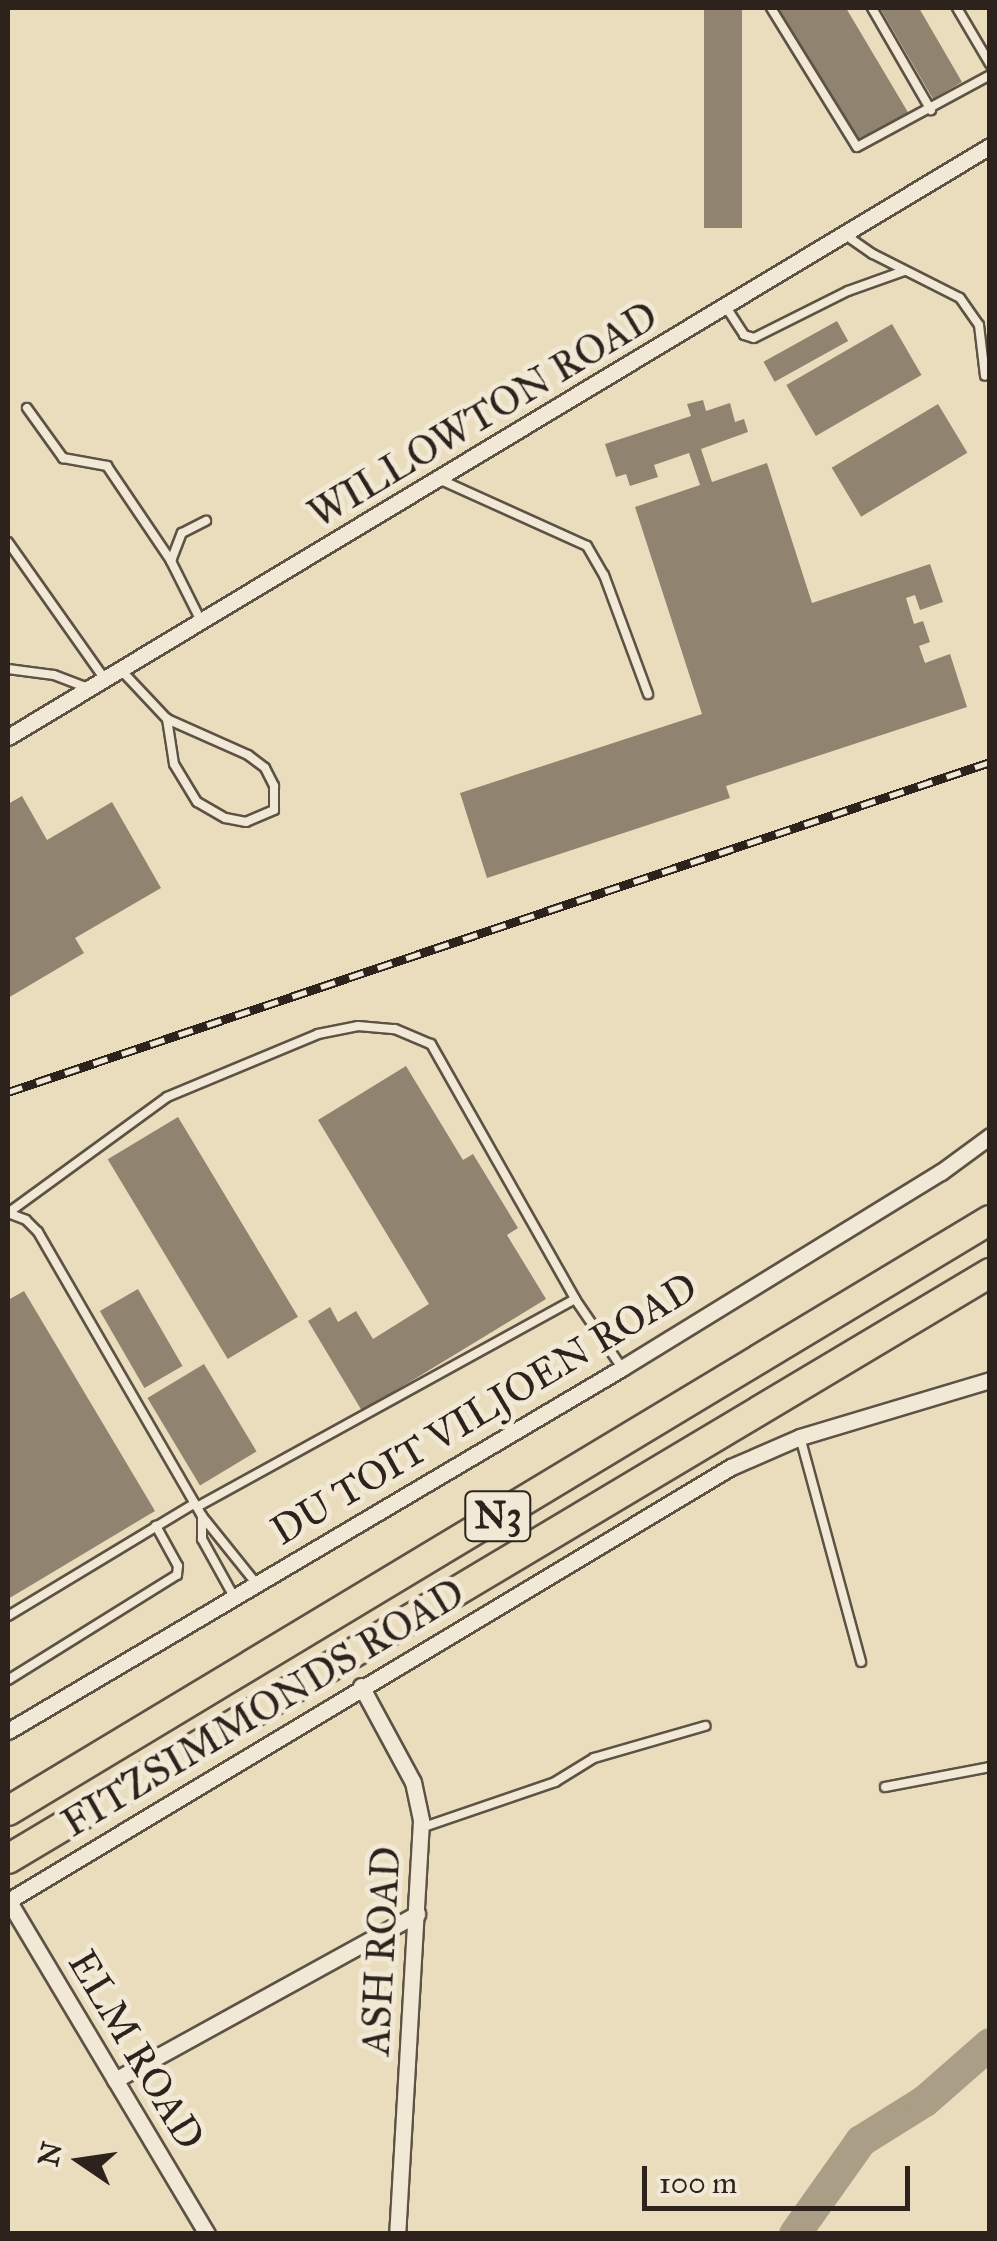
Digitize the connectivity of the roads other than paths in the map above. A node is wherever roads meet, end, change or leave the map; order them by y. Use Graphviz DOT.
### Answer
graph roads {
  1 [pos="771,8"];
  2 [pos="872,8"];
  3 [pos="957,8"];
  4 [pos="990,64"];
  5 [pos="990,75"];
  6 [pos="931,110"];
  7 [pos="990,146"];
  8 [pos="844,234"];
  9 [pos="904,270"];
  10 [pos="726,307"];
  11 [pos="985,376"];
  12 [pos="28,408"];
  13 [pos="440,480"];
  14 [pos="206,521"];
  15 [pos="8,542"];
  16 [pos="171,561"];
  17 [pos="201,621"];
  18 [pos="120,668"];
  19 [pos="8,669"];
  20 [pos="104,678"];
  21 [pos="87,688"];
  22 [pos="648,694"];
  23 [pos="167,719"];
  24 [pos="8,737"];
  25 [pos="990,1136"];
  26 [pos="8,1213"];
  27 [pos="990,1220"];
  28 [pos="990,1273"];
  29 [pos="574,1299"];
  30 [pos="622,1368"];
  31 [pos="990,1380"];
  32 [pos="800,1437"];
  33 [pos="198,1509"];
  34 [pos="156,1526"];
  35 [pos="255,1582"];
  36 [pos="234,1595"];
  37 [pos="8,1616"];
  38 [pos="861,1662"];
  39 [pos="8,1680"];
  40 [pos="361,1686"];
  41 [pos="705,1726"];
  42 [pos="8,1731"];
  43 [pos="990,1767"];
  44 [pos="885,1787"];
  45 [pos="8,1812"];
  46 [pos="421,1828"];
  47 [pos="8,1858"];
  48 [pos="8,1901"];
  49 [pos="416,1914"];
  50 [pos="115,2080"];
  51 [pos="207,2234"];
  52 [pos="396,2234"];
  1 -- 6 [label="lane"];
  2 -- 6 [label="lane"];
  3 -- 4 [label="lane"];
  5 -- 6 [label="lane"];
  7 -- 8 [label="street, WILLOWTON ROAD"];
  8 -- 9 [label="lane"];
  8 -- 10 [label="street, WILLOWTON ROAD"];
  9 -- 10 [label="lane"];
  9 -- 11 [label="lane"];
  10 -- 13 [label="street, WILLOWTON ROAD"];
  12 -- 16 [label="lane"];
  13 -- 17 [label="street, WILLOWTON ROAD"];
  13 -- 22 [label="lane"];
  14 -- 16 [label="lane"];
  15 -- 20 [label="lane"];
  16 -- 17 [label="lane"];
  17 -- 18 [label="street, WILLOWTON ROAD"];
  18 -- 20 [label="street, WILLOWTON ROAD"];
  18 -- 23 [label="lane"];
  19 -- 21 [label="lane"];
  20 -- 21 [label="street, WILLOWTON ROAD"];
  21 -- 24 [label="street, WILLOWTON ROAD"];
  23 -- 23 [label="lane"];
  25 -- 30 [label="street, DU TOIT VILJOEN ROAD"];
  26 -- 29 [label="lane"];
  26 -- 33 [label="lane"];
  27 -- 45 [label="highway, N3"];
  28 -- 47 [label="highway, N3"];
  29 -- 30 [label="lane"];
  29 -- 33 [label="lane"];
  30 -- 35 [label="street, DU TOIT VILJOEN ROAD"];
  31 -- 32 [label="street, FITZSIMMONDS ROAD"];
  32 -- 38 [label="lane"];
  32 -- 40 [label="street, FITZSIMMONDS ROAD"];
  33 -- 34 [label="lane"];
  33 -- 35 [label="lane"];
  33 -- 36 [label="lane"];
  34 -- 37 [label="lane"];
  34 -- 39 [label="lane"];
  35 -- 36 [label="street, DU TOIT VILJOEN ROAD"];
  36 -- 42 [label="street, DU TOIT VILJOEN ROAD"];
  40 -- 46 [label="street, ASH ROAD"];
  40 -- 48 [label="street, FITZSIMMONDS ROAD"];
  41 -- 46 [label="lane"];
  43 -- 44 [label="lane"];
  46 -- 49 [label="street, ASH ROAD"];
  48 -- 50 [label="street, ELM ROAD"];
  49 -- 50 [label="street"];
  49 -- 52 [label="street, ASH ROAD"];
  50 -- 51 [label="street, ELM ROAD"];
}
